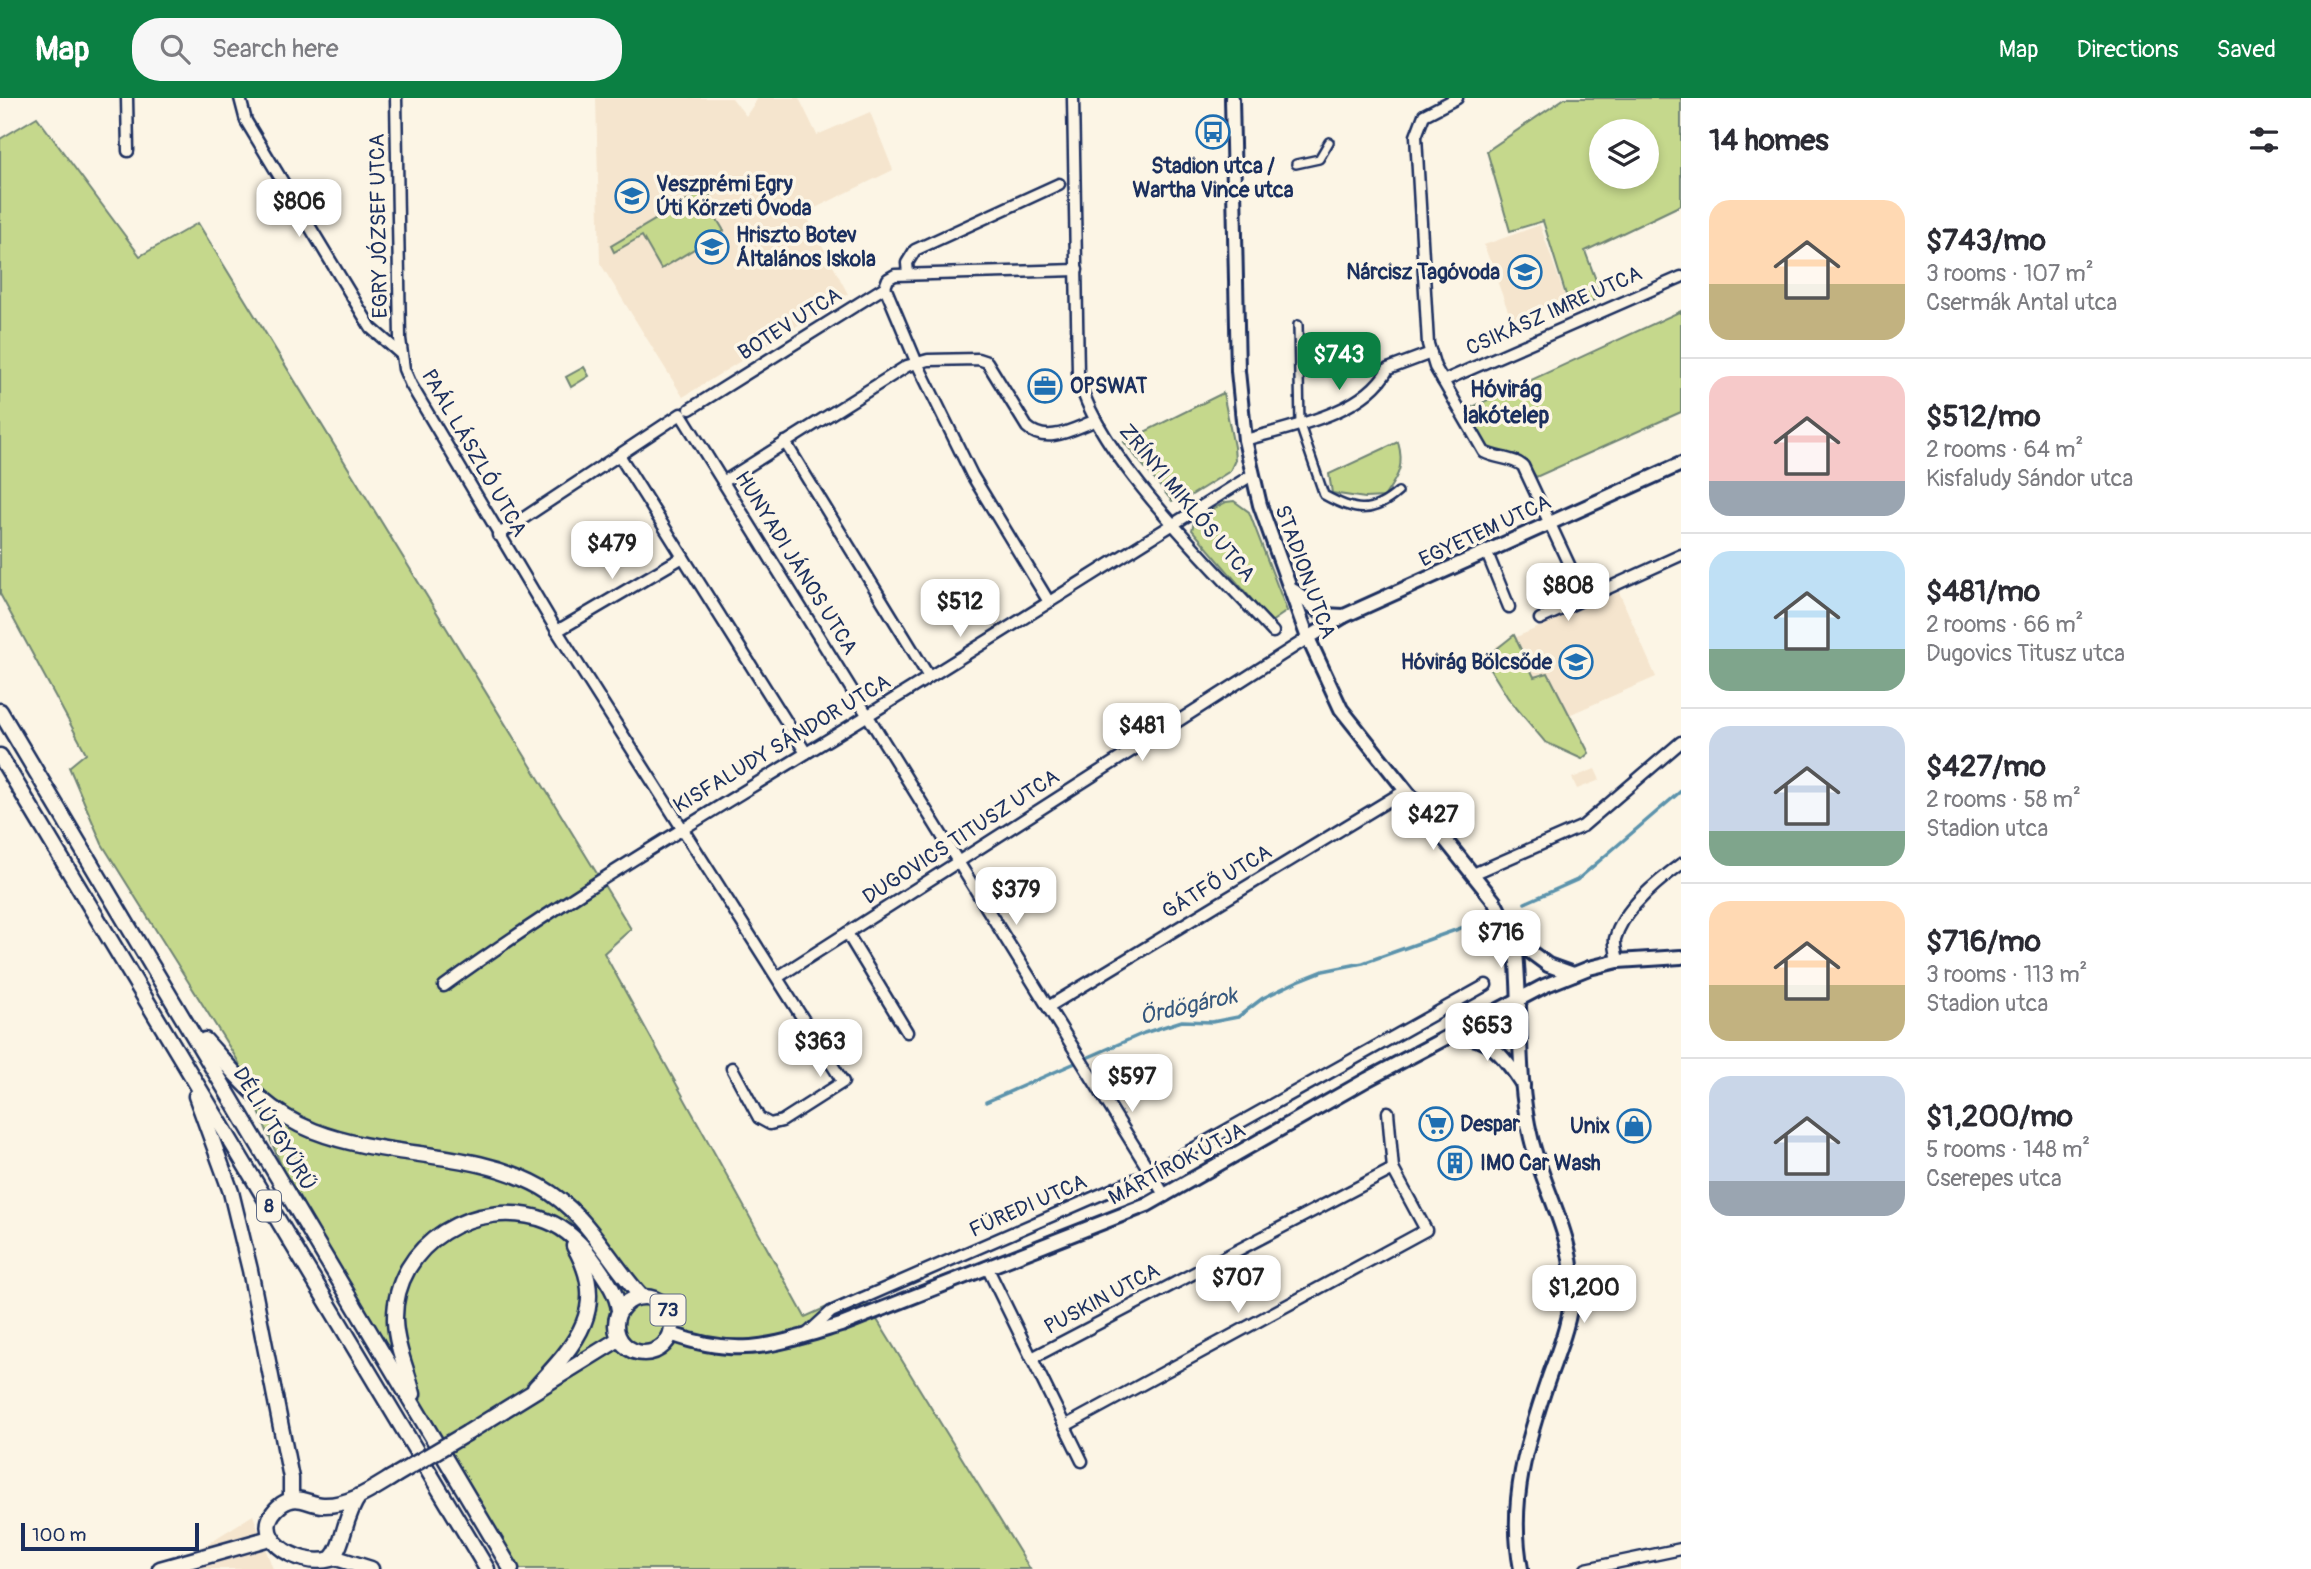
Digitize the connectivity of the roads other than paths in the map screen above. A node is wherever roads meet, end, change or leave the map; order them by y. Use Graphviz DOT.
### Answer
graph roads {
  1 [pos="127,98"];
  2 [pos="240,98"];
  3 [pos="396,98"];
  4 [pos="1073,98"];
  5 [pos="1232,98"];
  6 [pos="1457,98"];
  7 [pos="1329,142"];
  8 [pos="128,151"];
  9 [pos="1296,164"];
  10 [pos="1059,184"];
  11 [pos="1077,270"];
  12 [pos="908,274"];
  13 [pos="1681,277"];
  14 [pos="885,287"];
  15 [pos="1298,324"];
  16 [pos="1431,353"];
  17 [pos="401,354"];
  18 [pos="916,361"];
  19 [pos="1443,381"];
  20 [pos="686,411"];
  21 [pos="1094,421"];
  22 [pos="1300,425"];
  23 [pos="1245,440"];
  24 [pos="785,442"];
  25 [pos="619,455"];
  26 [pos="1681,464"];
  27 [pos="1252,475"];
  28 [pos="723,482"];
  29 [pos="1398,492"];
  30 [pos="1550,522"];
  31 [pos="1174,524"];
  32 [pos="498,535"];
  33 [pos="1487,553"];
  34 [pos="1681,555"];
  35 [pos="683,557"];
  36 [pos="1291,586"];
  37 [pos="1585,599"];
  38 [pos="1049,602"];
  39 [pos="1509,607"];
  40 [pos="1344,616"];
  41 [pos="1539,619"];
  42 [pos="557,631"];
  43 [pos="1273,632"];
  44 [pos="1308,638"];
  45 [pos="929,677"];
  46 [pos="0,711"];
  47 [pos="867,715"];
  48 [pos="1681,742"];
  49 [pos="806,753"];
  50 [pos="0,756"];
  51 [pos="1405,790"];
  52 [pos="682,827"];
  53 [pos="958,862"];
  54 [pos="1681,864"];
  55 [pos="1473,874"];
  56 [pos="847,933"];
  57 [pos="1513,938"];
  58 [pos="1681,957"];
  59 [pos="1618,961"];
  60 [pos="1573,974"];
  61 [pos="778,977"];
  62 [pos="1486,985"];
  63 [pos="444,986"];
  64 [pos="1521,997"];
  65 [pos="1048,1007"];
  66 [pos="181,1013"];
  67 [pos="907,1032"];
  68 [pos="1450,1036"];
  69 [pos="185,1065"];
  70 [pos="732,1068"];
  71 [pos="1524,1085"];
  72 [pos="1388,1112"];
  73 [pos="1393,1169"];
  74 [pos="1150,1173"];
  75 [pos="1165,1196"];
  76 [pos="562,1230"];
  77 [pos="987,1267"];
  78 [pos="641,1296"];
  79 [pos="619,1310"];
  80 [pos="671,1334"];
  81 [pos="805,1336"];
  82 [pos="619,1339"];
  83 [pos="1032,1358"];
  84 [pos="535,1388"];
  85 [pos="425,1424"];
  86 [pos="1065,1426"];
  87 [pos="1082,1461"];
  88 [pos="359,1496"];
  89 [pos="291,1499"];
  90 [pos="270,1538"];
  91 [pos="1681,1549"];
  92 [pos="332,1557"];
  93 [pos="160,1569"];
  94 [pos="371,1569"];
  95 [pos="487,1569"];
  96 [pos="511,1569"];
  97 [pos="1521,1569"];
  98 [pos="1586,1569"];
  1 -- 8 [label="street"];
  2 -- 17 [label="street, PAÁL LÁSZLÓ UTCA"];
  3 -- 17 [label="street, EGRY JÓZSEF UTCA"];
  4 -- 11 [label="street, ZRÍNYI MIKLÓS UTCA"];
  5 -- 23 [label="street, STADION UTCA"];
  6 -- 16 [label="street"];
  7 -- 9 [label="street"];
  10 -- 12 [label="street"];
  11 -- 12 [label="street, BOTEV UTCA"];
  11 -- 21 [label="street, ZRÍNYI MIKLÓS UTCA"];
  12 -- 14 [label="street, BOTEV UTCA"];
  13 -- 19 [label="street, CSIKÁSZ IMRE UTCA"];
  14 -- 18 [label="street"];
  14 -- 20 [label="street, BOTEV UTCA"];
  15 -- 22 [label="street"];
  16 -- 19 [label="street"];
  16 -- 22 [label="street"];
  17 -- 32 [label="street, PAÁL LÁSZLÓ UTCA"];
  18 -- 21 [label="street"];
  18 -- 24 [label="street"];
  18 -- 38 [label="street"];
  19 -- 30 [label="street"];
  20 -- 25 [label="street, BOTEV UTCA"];
  20 -- 28 [label="street, HUNYADI JÁNOS UTCA"];
  21 -- 31 [label="street, ZRÍNYI MIKLÓS UTCA"];
  22 -- 23 [label="street"];
  22 -- 29 [label="street"];
  23 -- 27 [label="street, STADION UTCA"];
  24 -- 28 [label="street"];
  24 -- 45 [label="street"];
  25 -- 32 [label="street, BOTEV UTCA"];
  25 -- 35 [label="street"];
  26 -- 30 [label="street, EGYETEM UTCA"];
  27 -- 31 [label="street, KISFALUDY SÁNDOR UTCA"];
  27 -- 36 [label="street, STADION UTCA"];
  28 -- 47 [label="street, HUNYADI JÁNOS UTCA"];
  30 -- 33 [label="street, EGYETEM UTCA"];
  30 -- 37 [label="street"];
  31 -- 38 [label="street, KISFALUDY SÁNDOR UTCA"];
  31 -- 43 [label="street, ZRÍNYI MIKLÓS UTCA"];
  32 -- 42 [label="street, PAÁL LÁSZLÓ UTCA"];
  33 -- 39 [label="street"];
  33 -- 40 [label="street, EGYETEM UTCA"];
  34 -- 37 [label="street"];
  35 -- 42 [label="street"];
  35 -- 49 [label="street"];
  36 -- 40 [label="street"];
  36 -- 44 [label="street, STADION UTCA"];
  37 -- 41 [label="street"];
  38 -- 45 [label="street, KISFALUDY SÁNDOR UTCA"];
  40 -- 44 [label="street, EGYETEM UTCA"];
  42 -- 52 [label="street, PAÁL LÁSZLÓ UTCA"];
  44 -- 51 [label="street, STADION UTCA"];
  44 -- 53 [label="street, DUGOVICS TITUSZ UTCA"];
  45 -- 47 [label="street, KISFALUDY SÁNDOR UTCA"];
  46 -- 66 [label="main road, DÉLI ÚTGYŰRŰ / 8"];
  47 -- 49 [label="street, KISFALUDY SÁNDOR UTCA"];
  47 -- 53 [label="street, HUNYADI JÁNOS UTCA"];
  48 -- 55 [label="street"];
  49 -- 52 [label="street, KISFALUDY SÁNDOR UTCA"];
  50 -- 69 [label="main road, DÉLI ÚTGYŰRŰ / 8"];
  51 -- 55 [label="street, STADION UTCA"];
  51 -- 65 [label="street, GÁTFŐ UTCA"];
  52 -- 61 [label="street"];
  52 -- 63 [label="street, KISFALUDY SÁNDOR UTCA"];
  53 -- 56 [label="street, DUGOVICS TITUSZ UTCA"];
  53 -- 65 [label="street, HUNYADI JÁNOS UTCA"];
  54 -- 59 [label="street"];
  55 -- 57 [label="street, STADION UTCA"];
  56 -- 61 [label="street, DUGOVICS TITUSZ UTCA"];
  56 -- 67 [label="street"];
  57 -- 60 [label="street"];
  57 -- 64 [label="street, STADION UTCA"];
  58 -- 59 [label="street, MÁRTÍROK ÚTJA"];
  59 -- 60 [label="street, MÁRTÍROK ÚTJA"];
  60 -- 64 [label="street, MÁRTÍROK ÚTJA"];
  61 -- 70 [label="street"];
  62 -- 74 [label="street, FÜREDI UTCA"];
  64 -- 68 [label="street, MÁRTÍROK ÚTJA"];
  64 -- 71 [label="street, STADION UTCA"];
  65 -- 74 [label="street, HUNYADI JÁNOS UTCA"];
  66 -- 78 [label="main road"];
  66 -- 85 [label="main road, DÉLI ÚTGYŰRŰ / 8"];
  68 -- 71 [label="street"];
  68 -- 75 [label="street, MÁRTÍROK ÚTJA"];
  69 -- 89 [label="main road"];
  69 -- 95 [label="main road, DÉLI ÚTGYŰRŰ / 8"];
  71 -- 97 [label="street, STADION UTCA"];
  72 -- 73 [label="street"];
  73 -- 83 [label="street, PUSKIN UTCA"];
  73 -- 86 [label="street"];
  74 -- 75 [label="street, HUNYADI JÁNOS UTCA"];
  74 -- 81 [label="street, FÜREDI UTCA"];
  75 -- 77 [label="street, MÁRTÍROK ÚTJA"];
  76 -- 79 [label="main road"];
  76 -- 84 [label="main road"];
  76 -- 85 [label="main road"];
  77 -- 81 [label="street, MÁRTÍROK ÚTJA"];
  77 -- 83 [label="street, PUSKIN UTCA"];
  78 -- 79 [label="main road, 73"];
  78 -- 80 [label="main road, 73"];
  79 -- 82 [label="main road, 73"];
  80 -- 81 [label="street, MÁRTÍROK ÚTJA"];
  80 -- 82 [label="main road, 73"];
  82 -- 84 [label="main road"];
  83 -- 86 [label="street"];
  84 -- 88 [label="main road, bridge"];
  85 -- 96 [label="main road, DÉLI ÚTGYŰRŰ / 8"];
  86 -- 87 [label="street"];
  88 -- 89 [label="main road"];
  88 -- 92 [label="main road"];
  89 -- 90 [label="main road"];
  90 -- 92 [label="main road"];
  90 -- 93 [label="main road"];
  91 -- 98 [label="street"];
  92 -- 94 [label="main road"];
}
